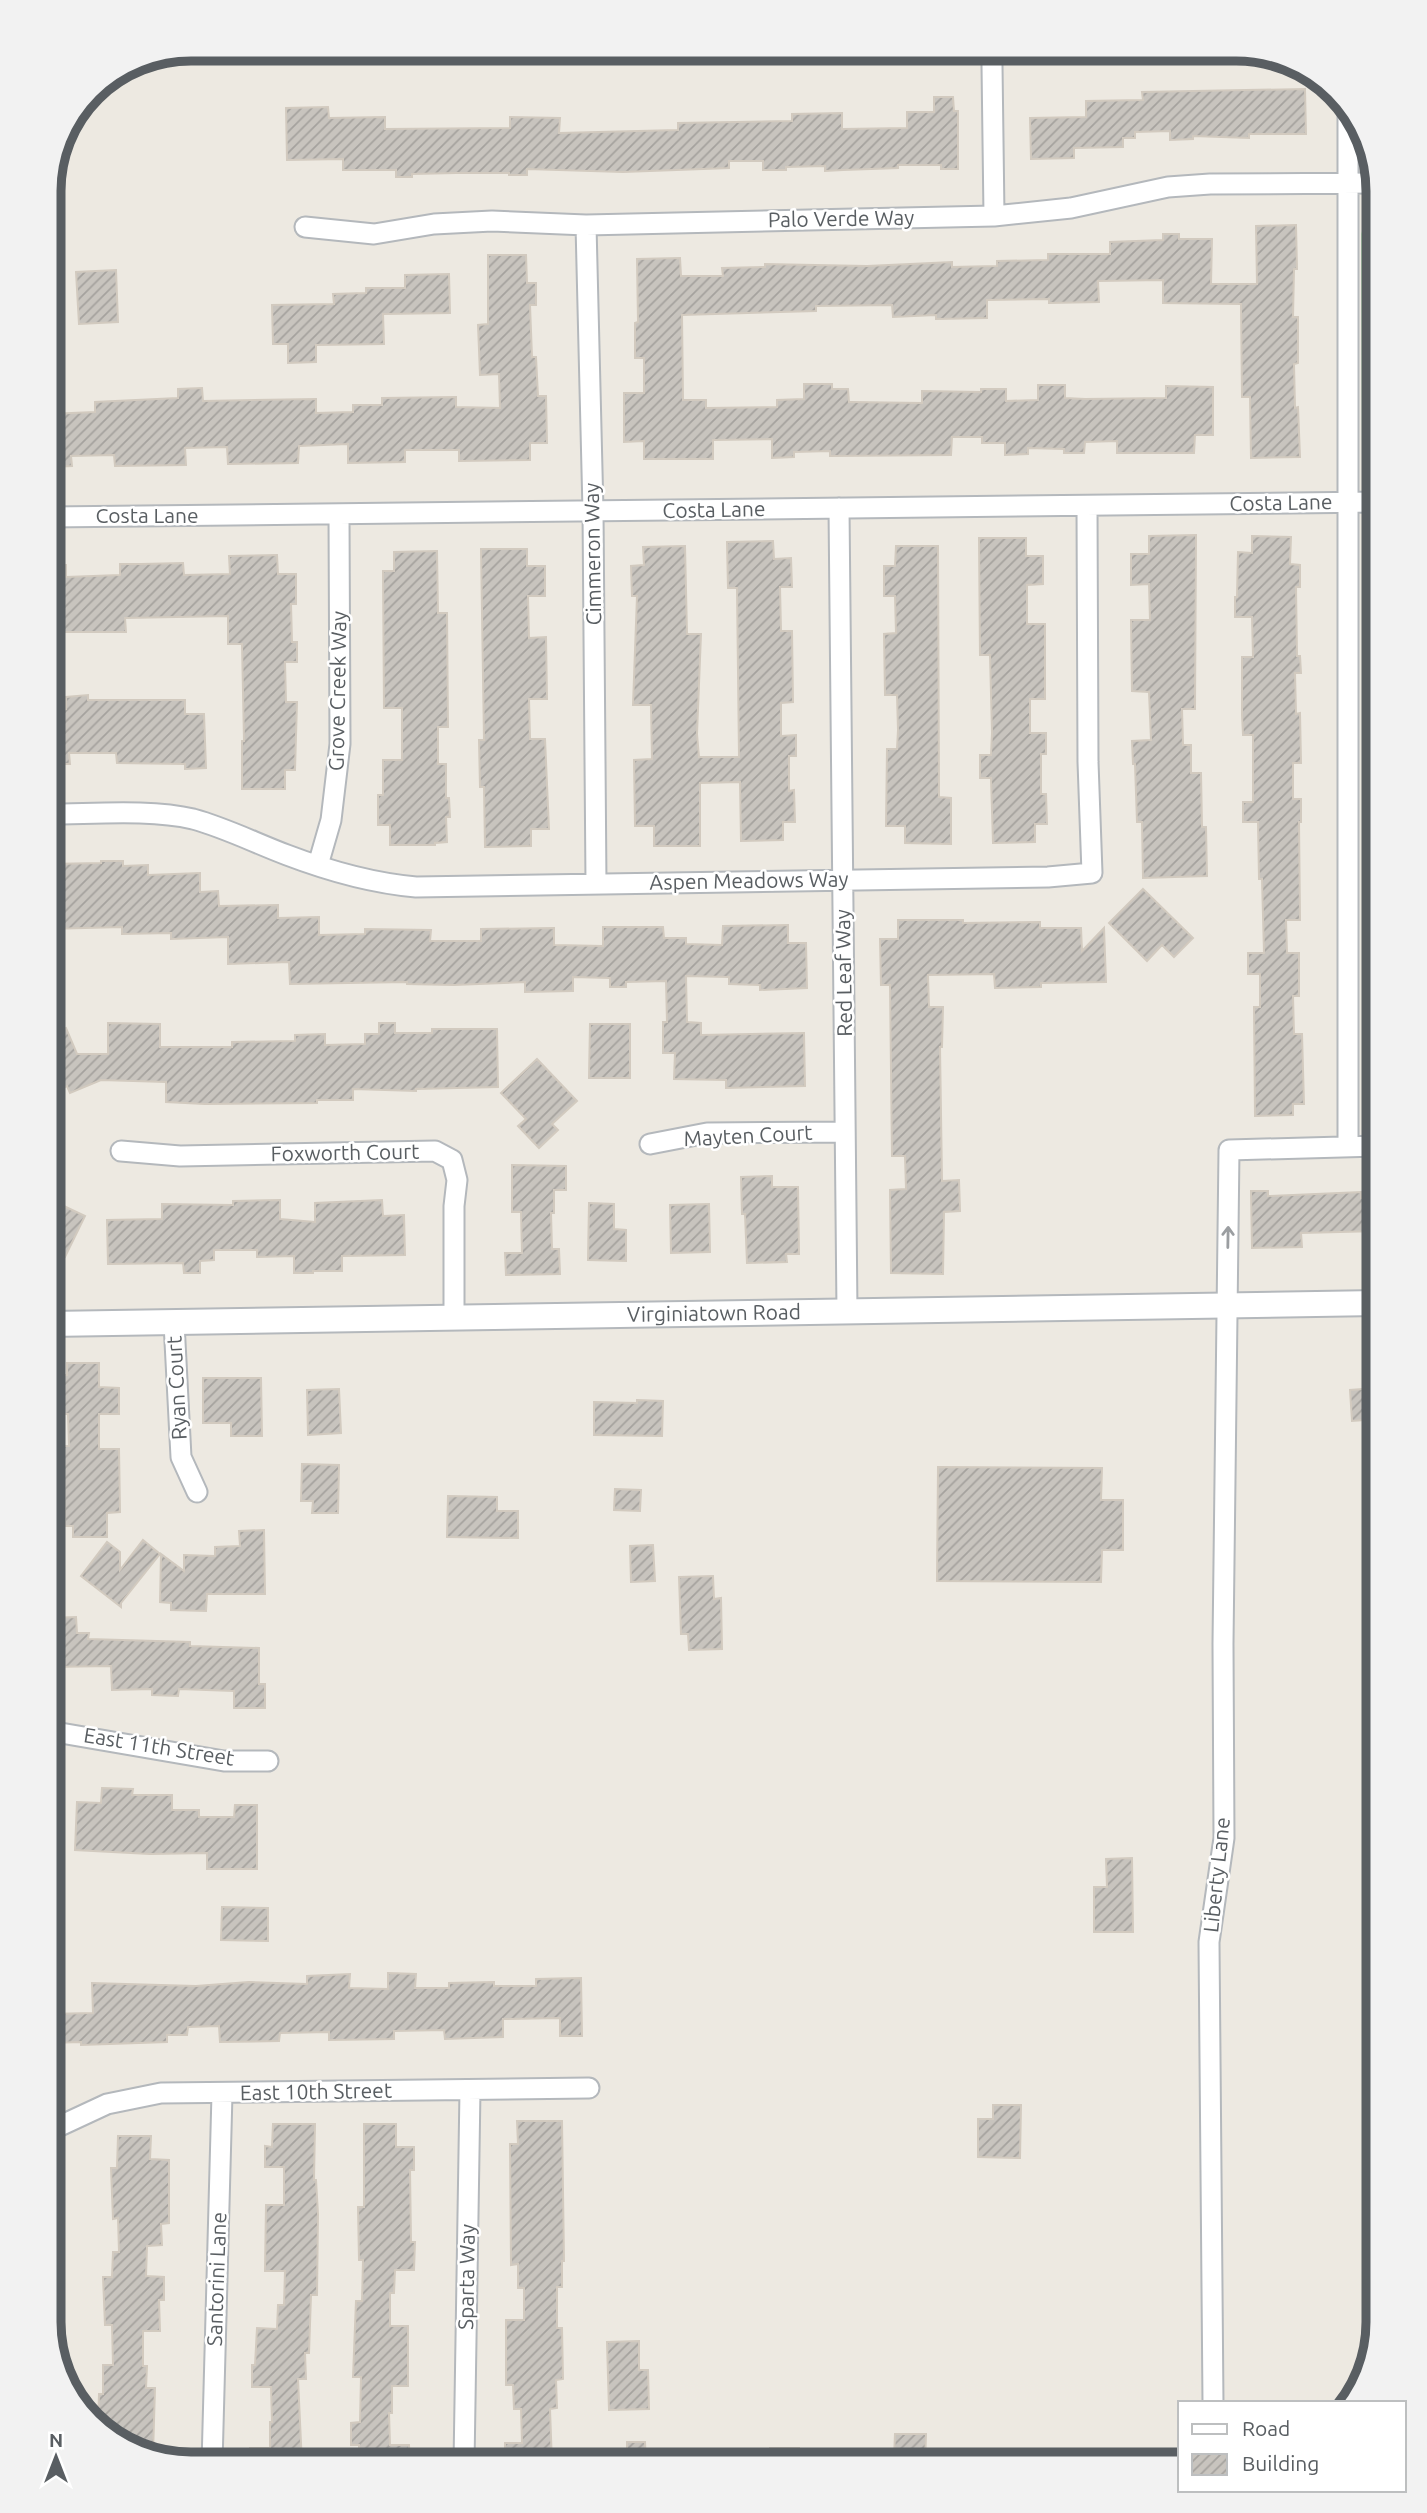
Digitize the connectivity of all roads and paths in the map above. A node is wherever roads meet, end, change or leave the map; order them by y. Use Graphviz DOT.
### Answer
graph roads {
  1 [pos="992,65"];
  2 [pos="1348,126"];
  3 [pos="1365,183"];
  4 [pos="1348,184"];
  5 [pos="994,216"];
  6 [pos="586,225"];
  7 [pos="305,227"];
  8 [pos="1349,502"];
  9 [pos="1366,502"];
  10 [pos="1087,506"];
  11 [pos="839,508"];
  12 [pos="593,511"];
  13 [pos="339,515"];
  14 [pos="62,517"];
  15 [pos="62,814"];
  16 [pos="318,865"];
  17 [pos="843,879"];
  18 [pos="596,884"];
  19 [pos="845,1132"];
  20 [pos="650,1144"];
  21 [pos="1366,1146"];
  22 [pos="1348,1147"];
  23 [pos="121,1152"];
  24 [pos="1366,1303"];
  25 [pos="1227,1305"];
  26 [pos="847,1312"];
  27 [pos="454,1317"];
  28 [pos="174,1323"];
  29 [pos="61,1324"];
  30 [pos="197,1492"];
  31 [pos="61,1733"];
  32 [pos="268,1761"];
  33 [pos="589,2088"];
  34 [pos="470,2090"];
  35 [pos="222,2094"];
  36 [pos="61,2125"];
  37 [pos="1213,2401"];
  38 [pos="212,2451"];
  39 [pos="464,2451"];
  1 -- 5 [label="street"];
  2 -- 4 [label="street"];
  3 -- 4 [label="street, Palo Verde Way"];
  4 -- 5 [label="street, Palo Verde Way"];
  4 -- 8 [label="street"];
  5 -- 6 [label="street, Palo Verde Way"];
  6 -- 7 [label="street, Palo Verde Way"];
  6 -- 12 [label="street, Cimmeron Way"];
  8 -- 9 [label="street, Costa Lane"];
  8 -- 10 [label="street, Costa Lane"];
  8 -- 22 [label="street"];
  10 -- 11 [label="street, Costa Lane"];
  10 -- 17 [label="street, Aspen Meadows Way"];
  11 -- 12 [label="street, Costa Lane"];
  11 -- 17 [label="street, Red Leaf Way"];
  12 -- 13 [label="street, Costa Lane"];
  12 -- 18 [label="street, Cimmeron Way"];
  13 -- 14 [label="street, Costa Lane"];
  13 -- 16 [label="street, Grove Creek Way"];
  15 -- 16 [label="street, Aspen Meadows Way"];
  16 -- 18 [label="street, Aspen Meadows Way"];
  17 -- 18 [label="street, Aspen Meadows Way"];
  17 -- 19 [label="street, Red Leaf Way"];
  19 -- 20 [label="street, Mayten Court"];
  19 -- 26 [label="street, Red Leaf Way"];
  21 -- 22 [label="street"];
  25 -- 22 [label="street, Liberty Lane, one-way"];
  23 -- 27 [label="street, Foxworth Court"];
  24 -- 25 [label="street, Virginiatown Road"];
  25 -- 26 [label="street, Virginiatown Road"];
  25 -- 37 [label="street, Liberty Lane"];
  26 -- 27 [label="street, Virginiatown Road"];
  27 -- 28 [label="street, Virginiatown Road"];
  28 -- 29 [label="street, Virginiatown Road"];
  28 -- 30 [label="street, Ryan Court"];
  31 -- 32 [label="street, East 11th Street"];
  33 -- 34 [label="street, East 10th Street"];
  34 -- 35 [label="street, East 10th Street"];
  34 -- 39 [label="street, Sparta Way"];
  35 -- 36 [label="street, East 10th Street"];
  35 -- 38 [label="street, Santorini Lane"];
}
